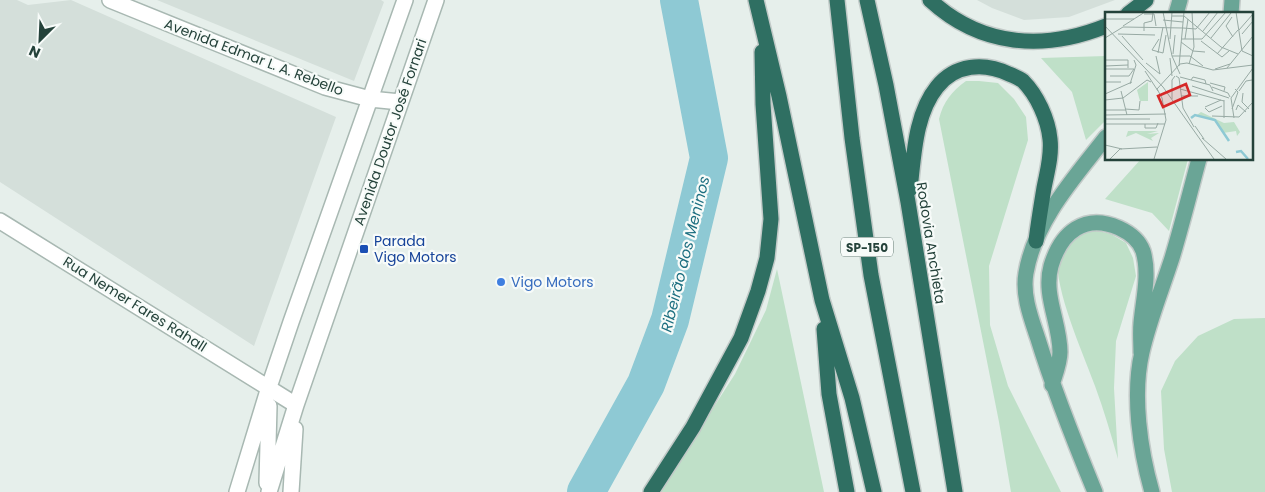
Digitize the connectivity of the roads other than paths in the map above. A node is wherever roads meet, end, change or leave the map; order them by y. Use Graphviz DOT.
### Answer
graph roads {
  1 [pos="110,0"];
  2 [pos="405,0"];
  3 [pos="436,0"];
  4 [pos="756,0"];
  5 [pos="838,0"];
  6 [pos="867,0"];
  7 [pos="930,0"];
  8 [pos="1146,0"];
  9 [pos="1131,12"];
  10 [pos="761,25"];
  11 [pos="1105,26"];
  12 [pos="370,99"];
  13 [pos="400,102"];
  14 [pos="1105,138"];
  15 [pos="1198,160"];
  16 [pos="908,202"];
  17 [pos="0,221"];
  18 [pos="1036,241"];
  19 [pos="822,300"];
  20 [pos="1141,353"];
  21 [pos="1052,385"];
  22 [pos="269,387"];
  23 [pos="296,405"];
  24 [pos="237,492"];
  25 [pos="268,492"];
  26 [pos="291,492"];
  27 [pos="651,492"];
  28 [pos="848,492"];
  29 [pos="874,492"];
  30 [pos="913,492"];
  31 [pos="955,492"];
  32 [pos="1094,492"];
  33 [pos="1152,492"];
  1 -- 12 [label="street, Avenida Edmar L. A. Rebello"];
  2 -- 12 [label="street, Avenida Doutor José Fornari"];
  3 -- 13 [label="street, Avenida Doutor José Fornari"];
  4 -- 10 [label="highway"];
  5 -- 30 [label="highway, SP-150"];
  6 -- 16 [label="highway, Rodovia Anchieta / SP-150"];
  7 -- 11 [label="highway"];
  8 -- 9 [label="highway"];
  10 -- 19 [label="highway"];
  10 -- 27 [label="highway"];
  12 -- 13 [label="street, Avenida Edmar L. A. Rebello"];
  12 -- 22 [label="street, Avenida Doutor José Fornari"];
  13 -- 23 [label="street, Avenida Doutor José Fornari"];
  14 -- 18 [label="main road"];
  15 -- 20 [label="main road"];
  16 -- 18 [label="highway"];
  16 -- 31 [label="highway, Rodovia Anchieta / SP-150"];
  17 -- 22 [label="street, Rua Nemer Fares Rahall"];
  18 -- 21 [label="main road"];
  19 -- 28 [label="highway"];
  19 -- 29 [label="highway"];
  20 -- 21 [label="main road"];
  20 -- 33 [label="main road"];
  21 -- 32 [label="main road"];
  22 -- 23 [label="street, Rua Nemer Fares Rahall"];
  22 -- 24 [label="street, Avenida Doutor José Fornari"];
  22 -- 25 [label="street, Avenida Doutor José Fornari"];
  23 -- 25 [label="street, Avenida Doutor José Fornari"];
  23 -- 26 [label="street"];
}
